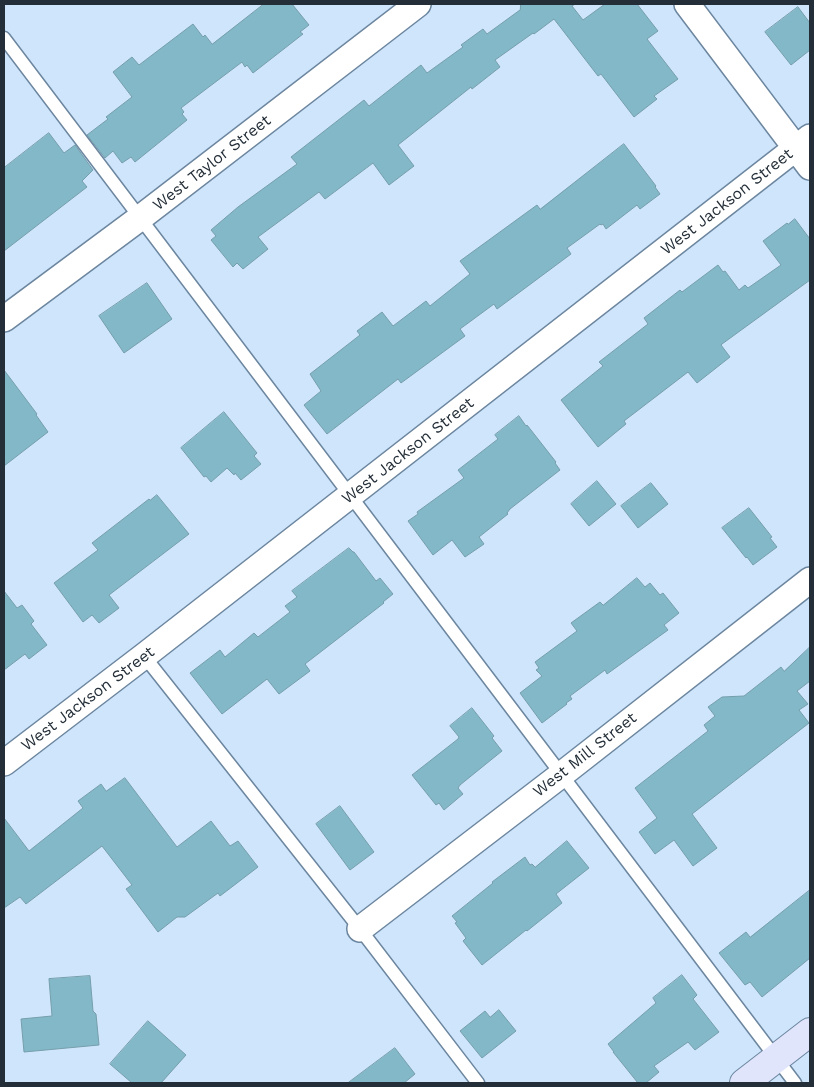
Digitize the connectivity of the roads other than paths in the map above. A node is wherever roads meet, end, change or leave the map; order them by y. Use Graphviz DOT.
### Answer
graph roads {
  1 [pos="418,4"];
  2 [pos="687,4"];
  3 [pos="4,38"];
  4 [pos="806,151"];
  5 [pos="140,218"];
  6 [pos="4,319"];
  7 [pos="350,497"];
  8 [pos="810,580"];
  9 [pos="144,656"];
  10 [pos="4,763"];
  11 [pos="560,775"];
  12 [pos="360,929"];
  13 [pos="810,1032"];
  14 [pos="776,1059"];
  15 [pos="478,1083"];
  16 [pos="744,1083"];
  17 [pos="795,1083"];
  1 -- 5 [label="street, West Taylor Street"];
  2 -- 4 [label="street"];
  3 -- 5 [label="lane"];
  4 -- 7 [label="street, West Jackson Street"];
  5 -- 6 [label="street, West Taylor Street"];
  5 -- 7 [label="lane"];
  7 -- 9 [label="street, West Jackson Street"];
  7 -- 11 [label="lane"];
  8 -- 11 [label="street, West Mill Street"];
  9 -- 10 [label="street, West Jackson Street"];
  9 -- 12 [label="lane"];
  11 -- 12 [label="street, West Mill Street"];
  11 -- 14 [label="lane"];
  12 -- 15 [label="lane"];
  13 -- 14 [label="main road"];
  14 -- 16 [label="main road"];
  14 -- 17 [label="lane"];
}
